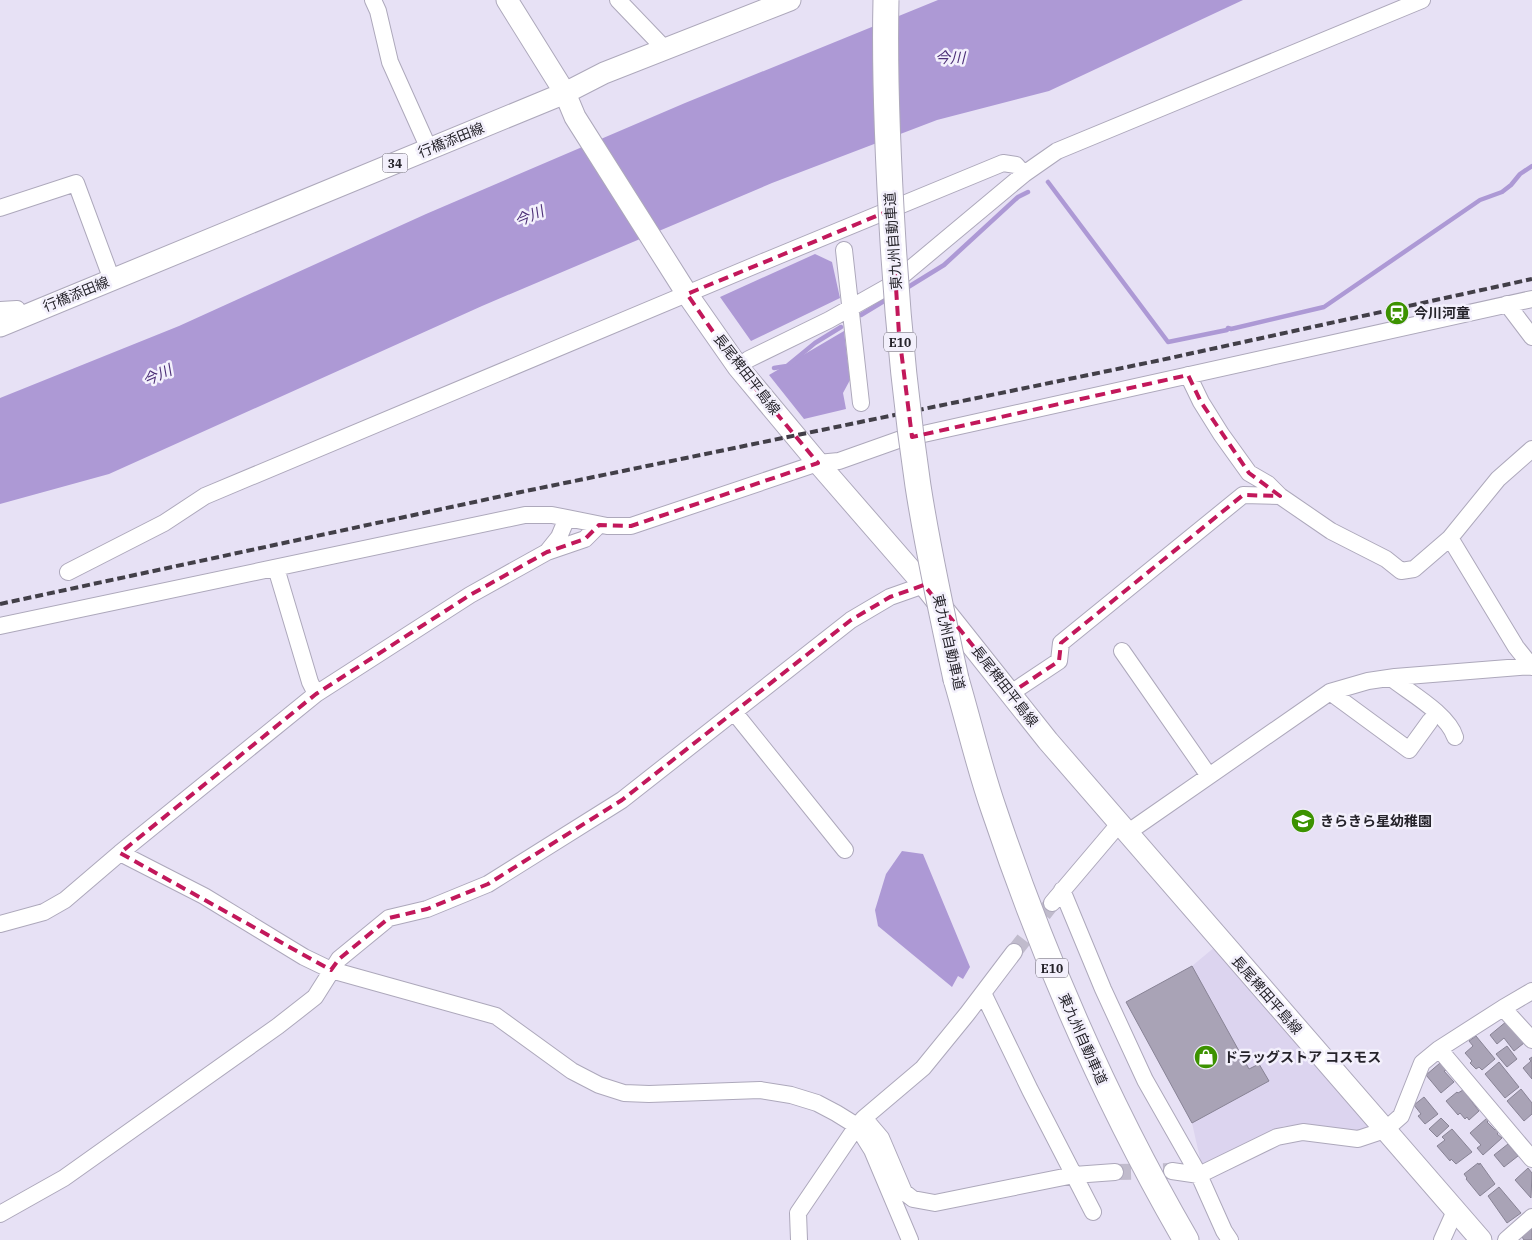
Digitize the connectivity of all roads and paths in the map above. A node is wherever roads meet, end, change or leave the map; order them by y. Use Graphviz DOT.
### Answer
graph roads {
  1 [pos="372,0"];
  2 [pos="507,0"];
  3 [pos="618,0"];
  4 [pos="790,0"];
  5 [pos="886,0"];
  6 [pos="1422,0"];
  7 [pos="665,50"];
  8 [pos="566,93"];
  9 [pos="429,149"];
  10 [pos="1024,174"];
  11 [pos="0,208"];
  12 [pos="844,250"];
  13 [pos="112,280"];
  14 [pos="684,289"];
  15 [pos="1532,299"];
  16 [pos="1507,304"];
  17 [pos="851,307"];
  18 [pos="0,310"];
  19 [pos="22,317"];
  20 [pos="0,326"];
  21 [pos="1532,337"];
  22 [pos="738,367"];
  23 [pos="1188,375"];
  24 [pos="861,403"];
  25 [pos="1532,449"];
  26 [pos="818,463"];
  27 [pos="1280,496"];
  28 [pos="567,518"];
  29 [pos="599,525"];
  30 [pos="1450,538"];
  31 [pos="547,552"];
  32 [pos="276,568"];
  33 [pos="68,572"];
  34 [pos="924,585"];
  35 [pos="0,626"];
  36 [pos="1122,651"];
  37 [pos="1532,667"];
  38 [pos="1383,679"];
  39 [pos="1330,692"];
  40 [pos="1011,693"];
  41 [pos="316,694"];
  42 [pos="734,712"];
  43 [pos="1455,737"];
  44 [pos="1209,776"];
  45 [pos="1123,828"];
  46 [pos="845,850"];
  47 [pos="120,852"];
  48 [pos="0,924"];
  49 [pos="1014,952"];
  50 [pos="331,970"];
  51 [pos="1532,991"];
  52 [pos="983,993"];
  53 [pos="1503,1008"];
  54 [pos="1532,1040"];
  55 [pos="1439,1049"];
  56 [pos="861,1122"];
  57 [pos="1385,1130"];
  58 [pos="1532,1159"];
  59 [pos="1172,1171"];
  60 [pos="1114,1172"];
  61 [pos="1074,1175"];
  62 [pos="1199,1175"];
  63 [pos="1093,1212"];
  64 [pos="1455,1212"];
  65 [pos="0,1214"];
  66 [pos="1532,1217"];
  67 [pos="799,1240"];
  68 [pos="910,1240"];
  69 [pos="1186,1240"];
  70 [pos="1230,1240"];
  71 [pos="1442,1240"];
  72 [pos="1481,1240"];
  73 [pos="1506,1240"];
  1 -- 9 [label="street"];
  2 -- 8 [label="main road, 長尾稗田平島線"];
  3 -- 7 [label="street"];
  4 -- 7 [label="main road, 行橋添田線 / 34"];
  5 -- 69 [label="highway, 東九州自動車道 / E10, bridge"];
  6 -- 10 [label="street"];
  7 -- 8 [label="main road, 行橋添田線 / 34"];
  8 -- 9 [label="main road, 行橋添田線 / 34"];
  8 -- 14 [label="main road, 長尾稗田平島線"];
  9 -- 13 [label="main road, 行橋添田線 / 34"];
  10 -- 14 [label="street"];
  10 -- 17 [label="street"];
  11 -- 13 [label="street"];
  12 -- 17 [label="street"];
  13 -- 19 [label="main road, 行橋添田線 / 34"];
  14 -- 22 [label="main road, 長尾稗田平島線"];
  14 -- 33 [label="street"];
  15 -- 16 [label="street"];
  16 -- 21 [label="street"];
  16 -- 23 [label="street"];
  17 -- 22 [label="street"];
  17 -- 24 [label="street"];
  18 -- 19 [label="street"];
  19 -- 20 [label="main road, 行橋添田線 / 34"];
  22 -- 26 [label="main road, 長尾稗田平島線"];
  23 -- 26 [label="street"];
  23 -- 27 [label="street"];
  25 -- 30 [label="street"];
  26 -- 29 [label="street"];
  26 -- 34 [label="main road, 長尾稗田平島線"];
  27 -- 30 [label="street"];
  27 -- 40 [label="street"];
  28 -- 29 [label="street"];
  28 -- 31 [label="street"];
  28 -- 32 [label="street"];
  29 -- 31 [label="street"];
  30 -- 37 [label="street"];
  31 -- 41 [label="street"];
  32 -- 35 [label="street"];
  32 -- 41 [label="street"];
  34 -- 40 [label="main road, 長尾稗田平島線"];
  34 -- 42 [label="street"];
  36 -- 44 [label="street"];
  37 -- 38 [label="street"];
  38 -- 39 [label="street"];
  38 -- 39 [label="street"];
  38 -- 43 [label="street"];
  39 -- 44 [label="street"];
  40 -- 45 [label="main road, 長尾稗田平島線"];
  41 -- 47 [label="street"];
  42 -- 46 [label="street"];
  42 -- 50 [label="street"];
  44 -- 45 [label="street"];
  45 -- 57 [label="main road, 長尾稗田平島線"];
  45 -- 62 [label="street"];
  47 -- 48 [label="street"];
  47 -- 50 [label="street"];
  49 -- 52 [label="street"];
  50 -- 56 [label="street"];
  50 -- 65 [label="street"];
  51 -- 53 [label="street"];
  52 -- 56 [label="street"];
  52 -- 61 [label="street"];
  53 -- 54 [label="street"];
  53 -- 55 [label="street"];
  55 -- 57 [label="street"];
  55 -- 58 [label="street"];
  56 -- 61 [label="street"];
  56 -- 67 [label="street"];
  56 -- 68 [label="street"];
  57 -- 62 [label="street"];
  57 -- 64 [label="main road, 長尾稗田平島線"];
  59 -- 62 [label="street"];
  60 -- 61 [label="street"];
  61 -- 63 [label="street"];
  62 -- 70 [label="street"];
  64 -- 71 [label="street"];
  64 -- 72 [label="main road, 長尾稗田平島線"];
  66 -- 73 [label="street"];
}
